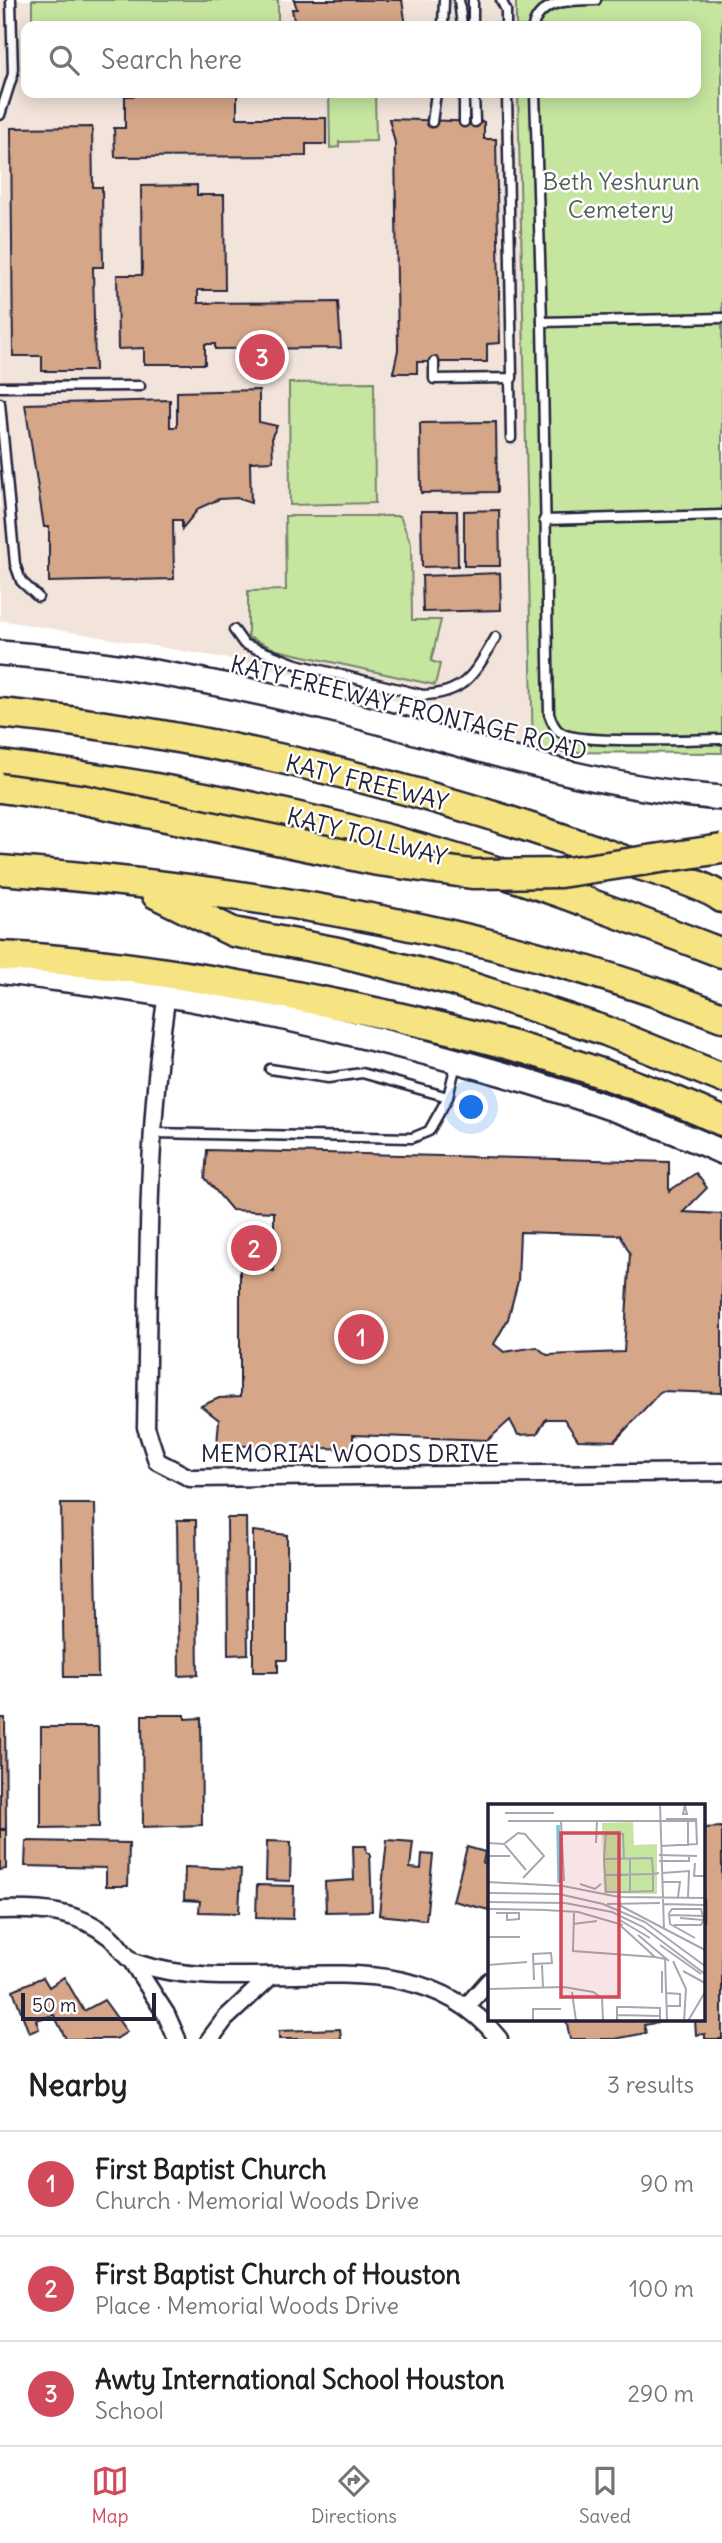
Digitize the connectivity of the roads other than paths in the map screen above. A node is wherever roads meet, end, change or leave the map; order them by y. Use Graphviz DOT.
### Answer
graph roads {
  1 [pos="12,0"];
  2 [pos="443,0"];
  3 [pos="459,0"];
  4 [pos="472,0"];
  5 [pos="501,0"];
  6 [pos="596,0"];
  7 [pos="443,21"];
  8 [pos="462,21"];
  9 [pos="472,21"];
  10 [pos="506,21"];
  11 [pos="535,21"];
  12 [pos="435,98"];
  13 [pos="464,98"];
  14 [pos="474,98"];
  15 [pos="507,98"];
  16 [pos="534,98"];
  17 [pos="0,115"];
  18 [pos="432,122"];
  19 [pos="464,122"];
  20 [pos="475,122"];
  21 [pos="722,318"];
  22 [pos="542,322"];
  23 [pos="434,362"];
  24 [pos="510,378"];
  25 [pos="141,386"];
  26 [pos="0,387"];
  27 [pos="0,403"];
  28 [pos="511,438"];
  29 [pos="722,516"];
  30 [pos="544,520"];
  31 [pos="38,597"];
  32 [pos="234,629"];
  33 [pos="496,637"];
  34 [pos="0,653"];
  35 [pos="0,713"];
  36 [pos="722,739"];
  37 [pos="0,765"];
  38 [pos="0,788"];
  39 [pos="722,798"];
  40 [pos="0,805"];
  41 [pos="722,849"];
  42 [pos="722,865"];
  43 [pos="0,870"];
  44 [pos="132,881"];
  45 [pos="721,896"];
  46 [pos="722,953"];
  47 [pos="0,956"];
  48 [pos="0,971"];
  49 [pos="166,994"];
  50 [pos="722,1017"];
  51 [pos="457,1061"];
  52 [pos="270,1069"];
  53 [pos="722,1078"];
  54 [pos="448,1097"];
  55 [pos="722,1121"];
  56 [pos="154,1133"];
  57 [pos="722,1152"];
  58 [pos="722,1472"];
  59 [pos="0,1910"];
  60 [pos="133,1963"];
  61 [pos="271,1976"];
  62 [pos="488,1982"];
  63 [pos="466,2007"];
  64 [pos="177,2039"];
  65 [pos="209,2039"];
  66 [pos="499,2039"];
  1 -- 17 [label="lane"];
  2 -- 7 [label="lane"];
  3 -- 8 [label="lane"];
  4 -- 9 [label="lane"];
  5 -- 10 [label="lane"];
  6 -- 11 [label="lane"];
  12 -- 18 [label="lane"];
  13 -- 19 [label="lane"];
  14 -- 20 [label="lane"];
  15 -- 24 [label="lane"];
  16 -- 22 [label="lane"];
  21 -- 22 [label="lane"];
  22 -- 30 [label="lane"];
  23 -- 24 [label="lane"];
  24 -- 28 [label="lane"];
  25 -- 26 [label="lane"];
  27 -- 31 [label="lane"];
  29 -- 30 [label="lane"];
  30 -- 36 [label="lane"];
  32 -- 33 [label="lane"];
  34 -- 39 [label="main road, KATY FREEWAY FRONTAGE ROAD"];
  35 -- 45 [label="highway, KATY FREEWAY"];
  37 -- 46 [label="highway, KATY TOLLWAY"];
  38 -- 41 [label="highway, bridge"];
  40 -- 42 [label="highway"];
  43 -- 44 [label="highway"];
  44 -- 50 [label="highway"];
  44 -- 53 [label="highway"];
  47 -- 55 [label="highway"];
  48 -- 49 [label="main road"];
  49 -- 51 [label="main road"];
  49 -- 56 [label="street, MEMORIAL WOODS DRIVE"];
  51 -- 54 [label="lane"];
  51 -- 57 [label="main road"];
  52 -- 54 [label="lane"];
  54 -- 56 [label="lane"];
  56 -- 58 [label="street, MEMORIAL WOODS DRIVE"];
  59 -- 60 [label="street"];
  60 -- 61 [label="street"];
  60 -- 64 [label="street"];
  61 -- 63 [label="street"];
  61 -- 65 [label="street"];
  62 -- 63 [label="street"];
  63 -- 66 [label="street"];
}
